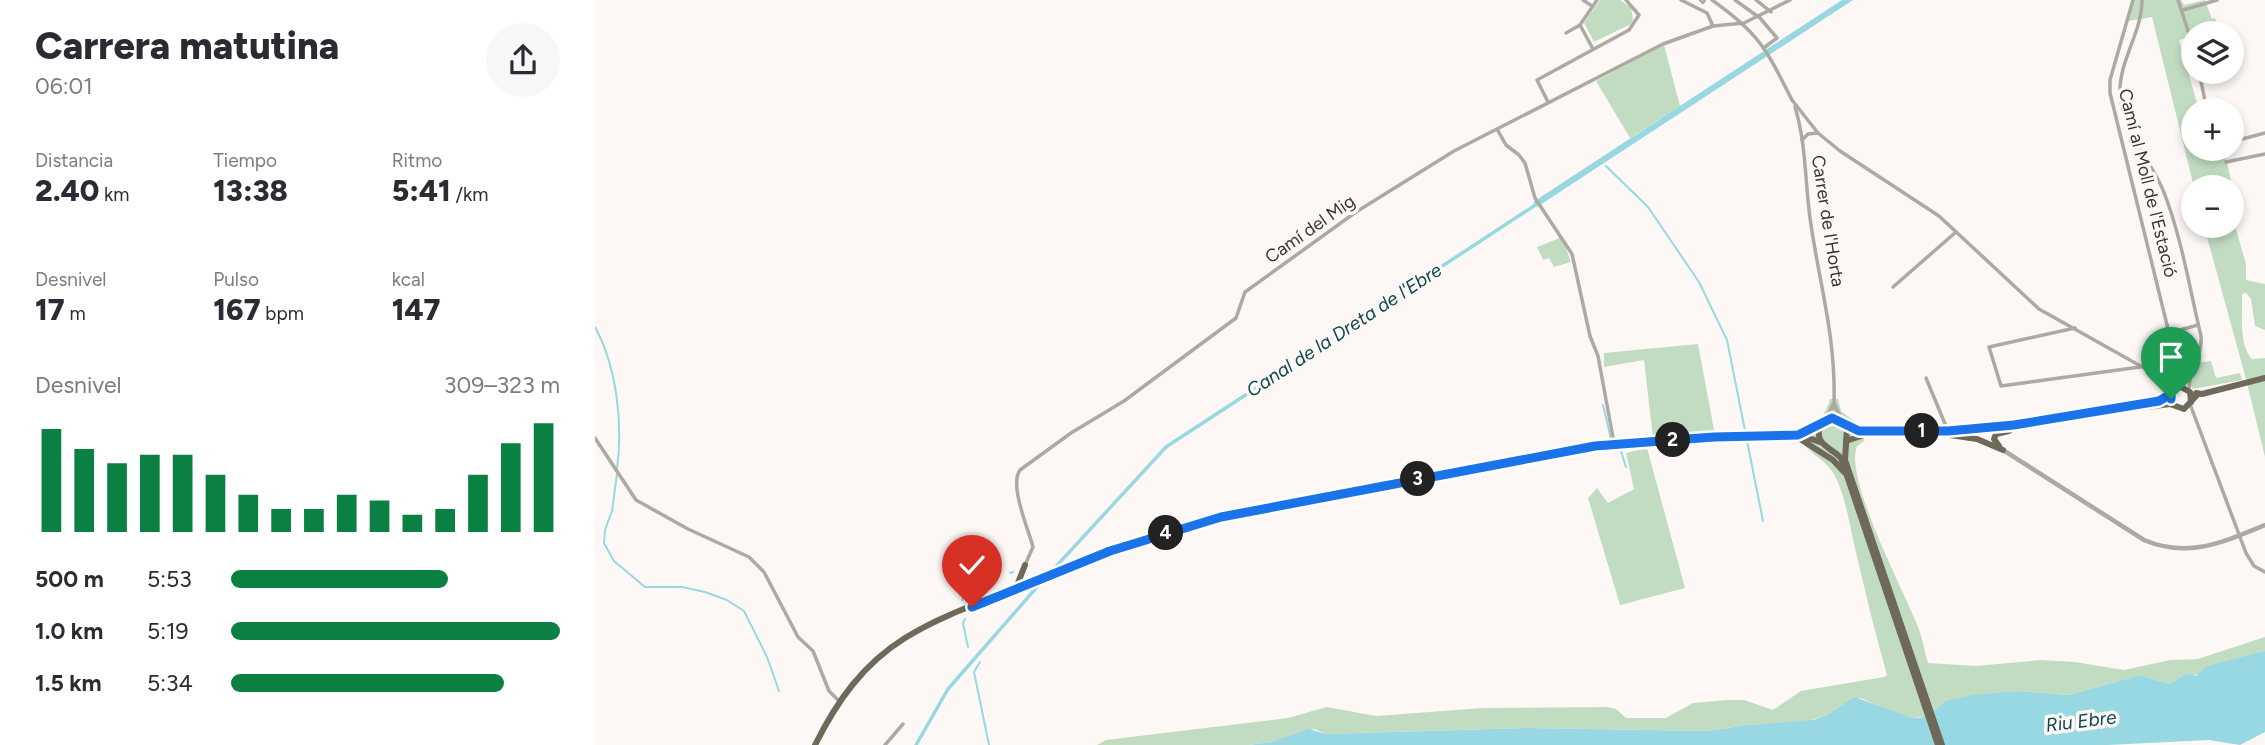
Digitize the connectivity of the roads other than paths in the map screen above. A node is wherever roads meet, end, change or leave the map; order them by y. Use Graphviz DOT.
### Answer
graph roads {
  1 [pos="1583,0"];
  2 [pos="1597,0"];
  3 [pos="1626,0"];
  4 [pos="1681,0"];
  5 [pos="1700,0"];
  6 [pos="1705,0"];
  7 [pos="1712,0"];
  8 [pos="1735,0"];
  9 [pos="1756,0"];
  10 [pos="1774,0"];
  11 [pos="1790,0"];
  12 [pos="2133,0"];
  13 [pos="2142,0"];
  14 [pos="2178,0"];
  15 [pos="2217,0"];
  16 [pos="1592,6"];
  17 [pos="1781,6"];
  18 [pos="2183,10"];
  19 [pos="1771,12"];
  20 [pos="1759,18"];
  21 [pos="2186,21"];
  22 [pos="1744,23"];
  23 [pos="1580,25"];
  24 [pos="1713,26"];
  25 [pos="1566,33"];
  26 [pos="1766,48"];
  27 [pos="1594,49"];
  28 [pos="1792,100"];
  29 [pos="1548,102"];
  30 [pos="1811,125"];
  31 [pos="1801,129"];
  32 [pos="1497,130"];
  33 [pos="1818,132"];
  34 [pos="1810,133"];
  35 [pos="2265,134"];
  36 [pos="2244,139"];
  37 [pos="1802,140"];
  38 [pos="2265,154"];
  39 [pos="2226,162"];
  40 [pos="1956,233"];
  41 [pos="1893,287"];
  42 [pos="2198,325"];
  43 [pos="2077,328"];
  44 [pos="2140,367"];
  45 [pos="1926,378"];
  46 [pos="2265,378"];
  47 [pos="2165,381"];
  48 [pos="2189,381"];
  49 [pos="2180,387"];
  50 [pos="2190,391"];
  51 [pos="2172,394"];
  52 [pos="2199,394"];
  53 [pos="1834,403"];
  54 [pos="2191,403"];
  55 [pos="2177,407"];
  56 [pos="2195,421"];
  57 [pos="1843,423"];
  58 [pos="1822,424"];
  59 [pos="2019,429"];
  60 [pos="1949,433"];
  61 [pos="1798,435"];
  62 [pos="1874,435"];
  63 [pos="1770,436"];
  64 [pos="595,438"];
  65 [pos="1821,442"];
  66 [pos="1845,442"];
  67 [pos="1613,443"];
  68 [pos="1831,448"];
  69 [pos="2003,450"];
  70 [pos="1848,467"];
  71 [pos="1853,493"];
  72 [pos="2265,525"];
  73 [pos="2238,536"];
  74 [pos="1025,565"];
  75 [pos="2265,572"];
  76 [pos="1023,582"];
  77 [pos="1901,632"];
  78 [pos="839,701"];
  79 [pos="903,724"];
  80 [pos="815,745"];
  81 [pos="885,745"];
  82 [pos="1940,745"];
  1 -- 16 [label="street"];
  2 -- 16 [label="street"];
  3 -- 27 [label="street"];
  4 -- 24 [label="street"];
  5 -- 6 [label="street"];
  7 -- 22 [label="street, Carrer de l'Horta"];
  8 -- 20 [label="street"];
  9 -- 19 [label="street"];
  10 -- 17 [label="street"];
  11 -- 17 [label="street, Camí del Mig"];
  12 -- 42 [label="street, Camí al Moll de l'Estació"];
  13 -- 42 [label="street"];
  14 -- 18 [label="street"];
  15 -- 18 [label="street"];
  16 -- 23 [label="street"];
  17 -- 19 [label="street, Camí del Mig"];
  18 -- 21 [label="street"];
  19 -- 20 [label="street, Camí del Mig"];
  20 -- 22 [label="street, Camí del Mig"];
  20 -- 26 [label="street"];
  22 -- 24 [label="street, Camí del Mig"];
  22 -- 26 [label="street, Carrer de l'Horta"];
  23 -- 25 [label="street"];
  23 -- 27 [label="street"];
  24 -- 29 [label="street, Camí del Mig"];
  26 -- 28 [label="street, Carrer de l'Horta"];
  27 -- 29 [label="street"];
  28 -- 30 [label="street"];
  28 -- 31 [label="street, Carrer de l'Horta"];
  29 -- 32 [label="street, Camí del Mig"];
  30 -- 31 [label="street"];
  30 -- 33 [label="street"];
  31 -- 34 [label="street"];
  31 -- 37 [label="street, Carrer de l'Horta"];
  32 -- 67 [label="street"];
  32 -- 74 [label="street, Camí del Mig"];
  33 -- 34 [label="street"];
  33 -- 40 [label="street"];
  34 -- 37 [label="street"];
  35 -- 36 [label="street"];
  37 -- 53 [label="street, Carrer de l'Horta"];
  38 -- 39 [label="street"];
  40 -- 41 [label="street"];
  40 -- 43 [label="street"];
  42 -- 48 [label="street"];
  43 -- 44 [label="street"];
  43 -- 44 [label="street"];
  44 -- 47 [label="street"];
  45 -- 60 [label="street"];
  46 -- 52 [label="main road"];
  47 -- 49 [label="street"];
  47 -- 51 [label="street"];
  48 -- 49 [label="street"];
  48 -- 50 [label="street"];
  49 -- 50 [label="main road"];
  49 -- 51 [label="main road"];
  50 -- 52 [label="main road"];
  50 -- 54 [label="main road"];
  51 -- 55 [label="main road"];
  51 -- 60 [label="main road"];
  52 -- 54 [label="main road"];
  53 -- 57 [label="street"];
  53 -- 58 [label="street"];
  54 -- 55 [label="main road"];
  54 -- 56 [label="street"];
  55 -- 56 [label="street"];
  55 -- 59 [label="main road"];
  56 -- 73 [label="street"];
  57 -- 58 [label="main road"];
  57 -- 60 [label="main road"];
  57 -- 66 [label="main road"];
  58 -- 61 [label="main road"];
  58 -- 65 [label="main road"];
  59 -- 60 [label="main road"];
  59 -- 69 [label="main road"];
  60 -- 62 [label="main road"];
  60 -- 69 [label="main road"];
  61 -- 63 [label="main road"];
  61 -- 65 [label="main road"];
  62 -- 66 [label="main road"];
  62 -- 70 [label="main road"];
  63 -- 67 [label="main road"];
  63 -- 71 [label="main road"];
  64 -- 78 [label="street"];
  65 -- 68 [label="main road"];
  66 -- 68 [label="main road"];
  66 -- 70 [label="main road"];
  67 -- 76 [label="main road"];
  68 -- 71 [label="main road"];
  69 -- 73 [label="street"];
  70 -- 77 [label="main road"];
  71 -- 77 [label="main road"];
  72 -- 73 [label="street"];
  73 -- 75 [label="street"];
  74 -- 76 [label="main road"];
  76 -- 78 [label="main road"];
  77 -- 82 [label="main road"];
  78 -- 80 [label="main road"];
  79 -- 81 [label="street"];
}
